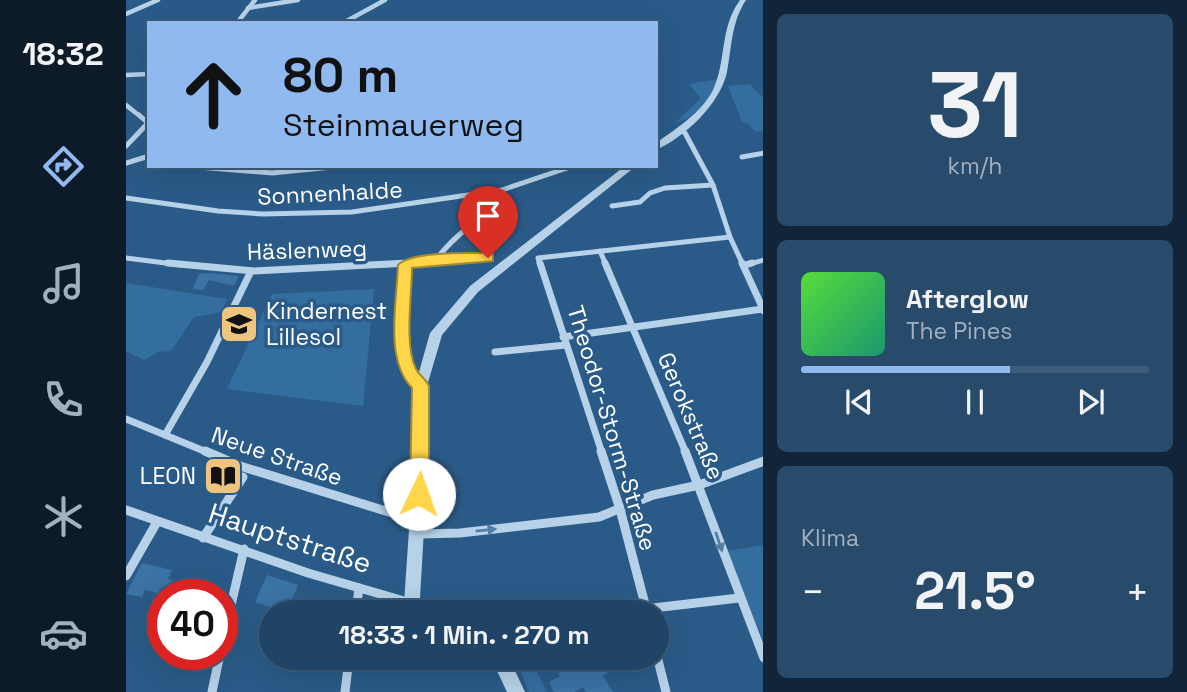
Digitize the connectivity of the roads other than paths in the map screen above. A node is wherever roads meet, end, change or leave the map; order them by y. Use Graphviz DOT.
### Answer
graph roads {
  1 [pos="158,0"];
  2 [pos="255,0"];
  3 [pos="298,0"];
  4 [pos="384,0"];
  5 [pos="743,0"];
  6 [pos="248,8"];
  7 [pos="126,14"];
  8 [pos="238,21"];
  9 [pos="347,21"];
  10 [pos="147,74"];
  11 [pos="126,75"];
  12 [pos="126,105"];
  13 [pos="147,122"];
  14 [pos="147,124"];
  15 [pos="680,129"];
  16 [pos="126,146"];
  17 [pos="658,146"];
  18 [pos="763,153"];
  19 [pos="742,157"];
  20 [pos="147,158"];
  21 [pos="126,163"];
  22 [pos="211,168"];
  23 [pos="322,168"];
  24 [pos="567,168"];
  25 [pos="628,168"];
  26 [pos="713,184"];
  27 [pos="502,190"];
  28 [pos="126,198"];
  29 [pos="612,206"];
  30 [pos="730,237"];
  31 [pos="600,251"];
  32 [pos="126,258"];
  33 [pos="488,258"];
  34 [pos="436,260"];
  35 [pos="763,260"];
  36 [pos="405,265"];
  37 [pos="745,265"];
  38 [pos="251,271"];
  39 [pos="763,310"];
  40 [pos="634,328"];
  41 [pos="564,341"];
  42 [pos="495,352"];
  43 [pos="421,386"];
  44 [pos="126,419"];
  45 [pos="165,435"];
  46 [pos="763,461"];
  47 [pos="243,477"];
  48 [pos="699,485"];
  49 [pos="620,509"];
  50 [pos="126,510"];
  51 [pos="157,522"];
  52 [pos="418,527"];
  53 [pos="203,538"];
  54 [pos="244,550"];
  55 [pos="126,576"];
  56 [pos="237,579"];
  57 [pos="359,589"];
  58 [pos="739,598"];
  59 [pos="358,600"];
  60 [pos="401,600"];
  61 [pos="412,600"];
  62 [pos="643,600"];
  63 [pos="669,608"];
  64 [pos="763,656"];
  65 [pos="217,670"];
  66 [pos="348,670"];
  67 [pos="506,670"];
  68 [pos="660,670"];
  69 [pos="212,692"];
  70 [pos="345,692"];
  71 [pos="516,692"];
  72 [pos="666,692"];
  1 -- 7 [label="street"];
  2 -- 6 [label="street"];
  3 -- 6 [label="street"];
  4 -- 9 [label="street"];
  5 -- 15 [label="street"];
  6 -- 8 [label="street"];
  10 -- 11 [label="street"];
  12 -- 13 [label="street"];
  14 -- 16 [label="street"];
  15 -- 17 [label="street"];
  15 -- 26 [label="street"];
  18 -- 19 [label="street"];
  20 -- 21 [label="street"];
  22 -- 23 [label="street"];
  24 -- 27 [label="street, Sonnenhalde"];
  25 -- 43 [label="street"];
  26 -- 29 [label="street"];
  26 -- 30 [label="street"];
  27 -- 28 [label="street, Sonnenhalde"];
  27 -- 34 [label="street"];
  30 -- 31 [label="street"];
  30 -- 37 [label="street"];
  31 -- 40 [label="street, Gerokstraße"];
  31 -- 41 [label="street, Theodor-Storm-Straße"];
  32 -- 38 [label="street, Häslenweg"];
  33 -- 34 [label="street, Häslenweg"];
  34 -- 36 [label="street, Häslenweg"];
  35 -- 37 [label="street"];
  36 -- 38 [label="street, Häslenweg"];
  36 -- 43 [label="street"];
  37 -- 39 [label="street"];
  38 -- 45 [label="street"];
  39 -- 40 [label="street"];
  40 -- 41 [label="street"];
  40 -- 48 [label="street, Gerokstraße"];
  41 -- 42 [label="street"];
  41 -- 49 [label="street, Theodor-Storm-Straße"];
  43 -- 52 [label="street"];
  44 -- 45 [label="street, Neue Straße"];
  45 -- 52 [label="street, Neue Straße"];
  46 -- 48 [label="street, Neue Straße"];
  47 -- 53 [label="street"];
  48 -- 49 [label="street, Neue Straße"];
  48 -- 58 [label="street, Gerokstraße, one-way"];
  52 -- 49 [label="street, Neue Straße, one-way"];
  49 -- 62 [label="street, Theodor-Storm-Straße"];
  50 -- 51 [label="street, Hauptstraße"];
  51 -- 53 [label="street, Hauptstraße"];
  51 -- 55 [label="street"];
  52 -- 61 [label="street"];
  53 -- 54 [label="street, Hauptstraße"];
  54 -- 56 [label="street"];
  54 -- 57 [label="street, Hauptstraße"];
  57 -- 59 [label="street"];
  57 -- 60 [label="street, Hauptstraße"];
  58 -- 63 [label="street"];
  58 -- 64 [label="street, Gerokstraße"];
  65 -- 69 [label="street"];
  66 -- 70 [label="street"];
  67 -- 71 [label="street"];
  68 -- 72 [label="street"];
}
